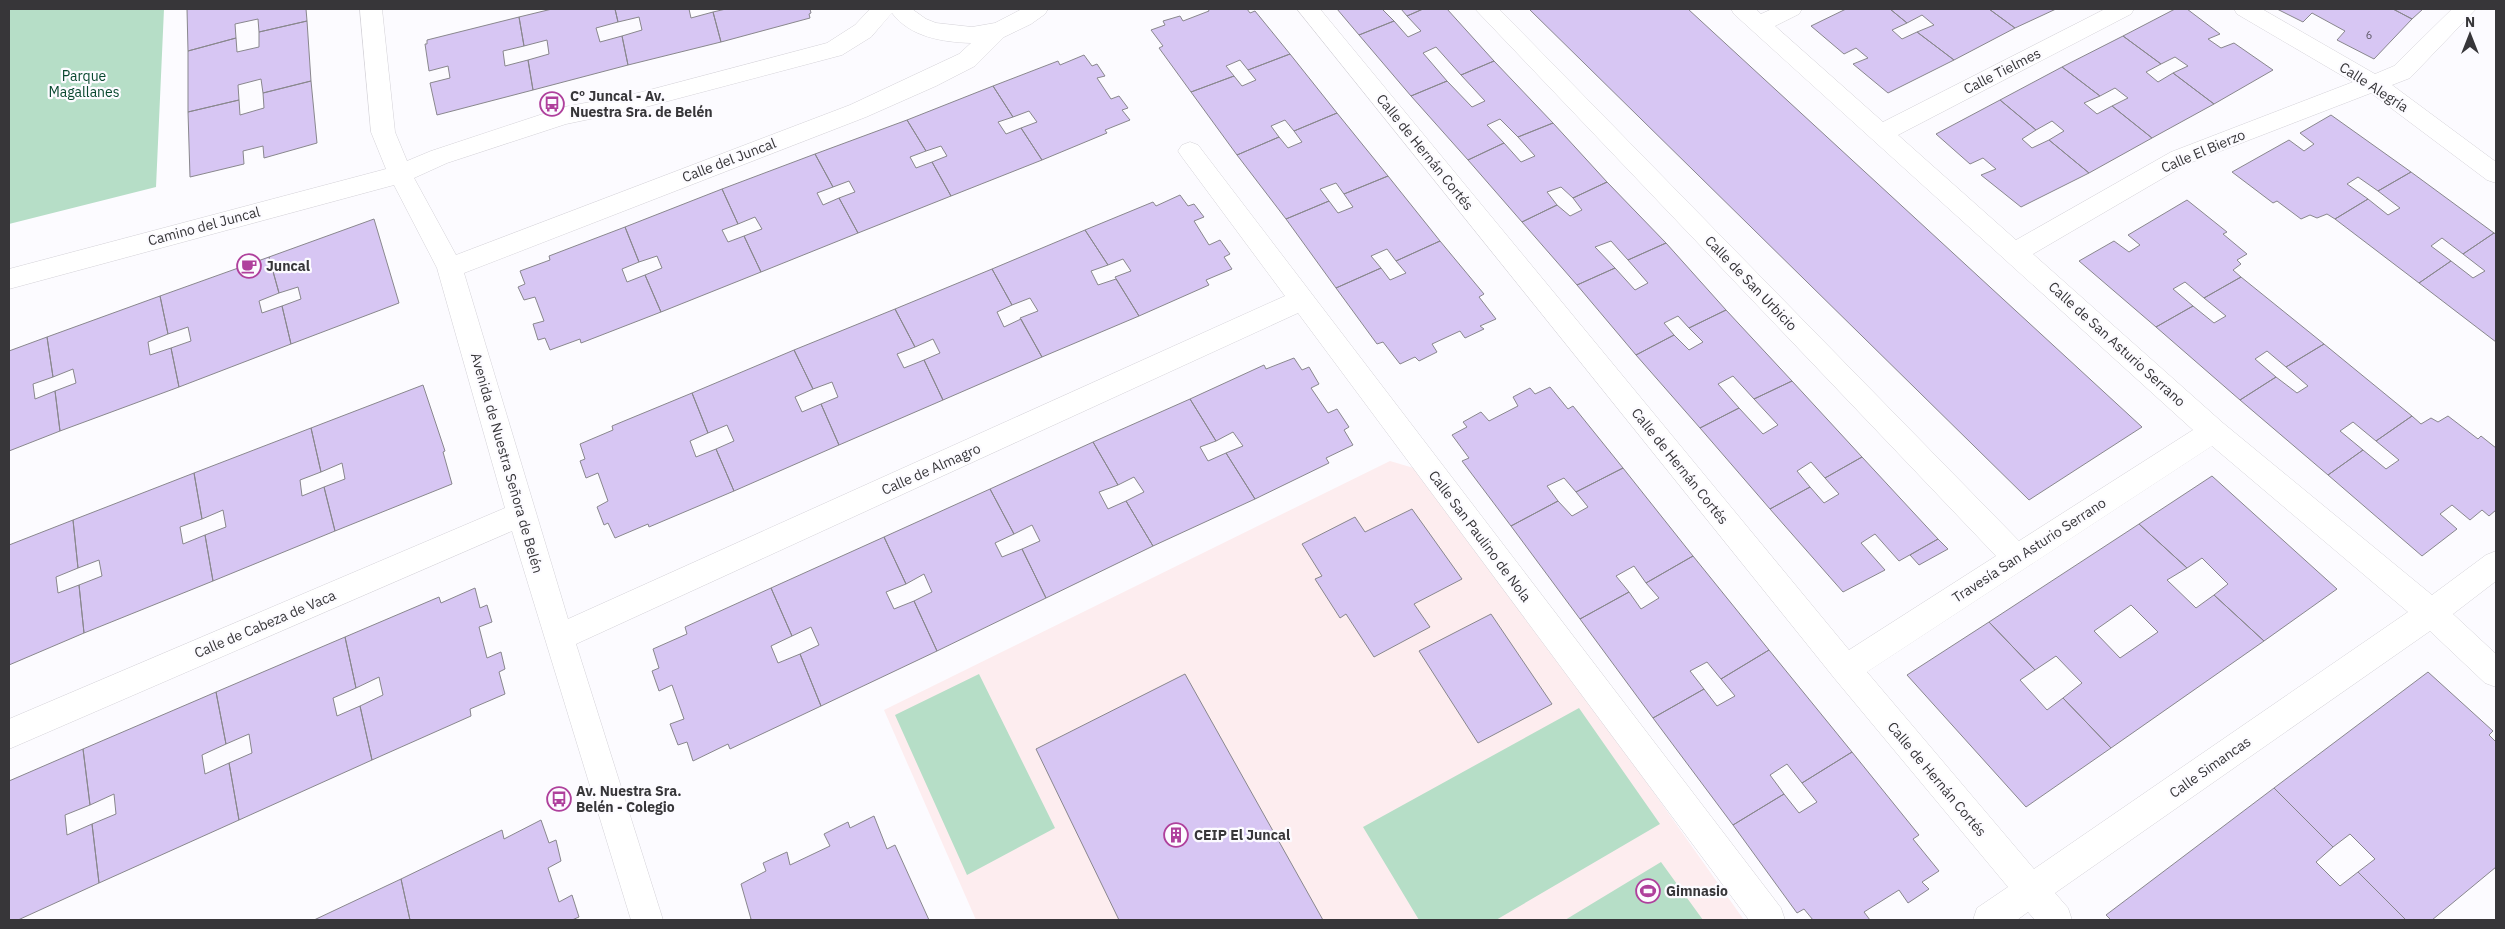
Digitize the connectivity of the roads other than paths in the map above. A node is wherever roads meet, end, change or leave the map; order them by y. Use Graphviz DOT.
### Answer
graph roads {
  1 [pos="371,9"];
  2 [pos="883,9"];
  3 [pos="900,9"];
  4 [pos="1037,9"];
  5 [pos="1308,9"];
  6 [pos="1486,9"];
  7 [pos="1791,9"];
  8 [pos="2123,9"];
  9 [pos="2245,9"];
  10 [pos="2464,9"];
  11 [pos="1750,16"];
  12 [pos="996,31"];
  13 [pos="2373,83"];
  14 [pos="1881,133"];
  15 [pos="1190,151"];
  16 [pos="400,174"];
  17 [pos="2496,174"];
  18 [pos="2016,252"];
  19 [pos="450,268"];
  20 [pos="9,279"];
  21 [pos="1302,300"];
  22 [pos="2213,431"];
  23 [pos="521,514"];
  24 [pos="2016,558"];
  25 [pos="2496,564"];
  26 [pos="2431,614"];
  27 [pos="559,638"];
  28 [pos="1846,669"];
  29 [pos="2496,673"];
  30 [pos="9,734"];
  31 [pos="2031,892"];
  32 [pos="647,920"];
  33 [pos="1769,920"];
  34 [pos="1989,920"];
  35 [pos="2056,920"];
  1 -- 16 [label="street, Avenida de Nuestra Señora de Belén"];
  2 -- 16 [label="street"];
  3 -- 12 [label="street"];
  4 -- 12 [label="street"];
  5 -- 28 [label="street, Calle de Hernán Cortés"];
  6 -- 24 [label="street, Calle de San Urbicio"];
  7 -- 11 [label="street"];
  8 -- 14 [label="street, Calle Tielmes"];
  9 -- 13 [label="street, Calle Alegría"];
  10 -- 13 [label="street, Calle El Bierzo"];
  11 -- 14 [label="street, Calle de San Asturio Serrano"];
  12 -- 19 [label="street, Calle del Juncal"];
  13 -- 17 [label="street, Calle Alegría"];
  13 -- 18 [label="street, Calle El Bierzo"];
  14 -- 18 [label="street, Calle de San Asturio Serrano"];
  15 -- 21 [label="street, Calle San Paulino de Nola"];
  16 -- 19 [label="street, Avenida de Nuestra Señora de Belén"];
  16 -- 20 [label="street, Camino del Juncal"];
  18 -- 22 [label="street, Calle de San Asturio Serrano"];
  19 -- 23 [label="street, Avenida de Nuestra Señora de Belén"];
  21 -- 27 [label="street, Calle de Almagro"];
  21 -- 33 [label="street, Calle San Paulino de Nola"];
  22 -- 24 [label="street, Travesía San Asturio Serrano"];
  22 -- 26 [label="street, Calle de San Asturio Serrano"];
  23 -- 27 [label="street, Avenida de Nuestra Señora de Belén"];
  23 -- 30 [label="street, Calle de Cabeza de Vaca"];
  24 -- 28 [label="street, Travesía San Asturio Serrano"];
  25 -- 26 [label="street, Calle Simancas"];
  26 -- 29 [label="street, Calle de San Asturio Serrano"];
  26 -- 31 [label="street, Calle Simancas"];
  27 -- 32 [label="street, Avenida de Nuestra Señora de Belén"];
  28 -- 31 [label="street, Calle de Hernán Cortés"];
  31 -- 34 [label="street, Calle Simancas"];
  31 -- 35 [label="street, Calle de Hernán Cortés"];
}
